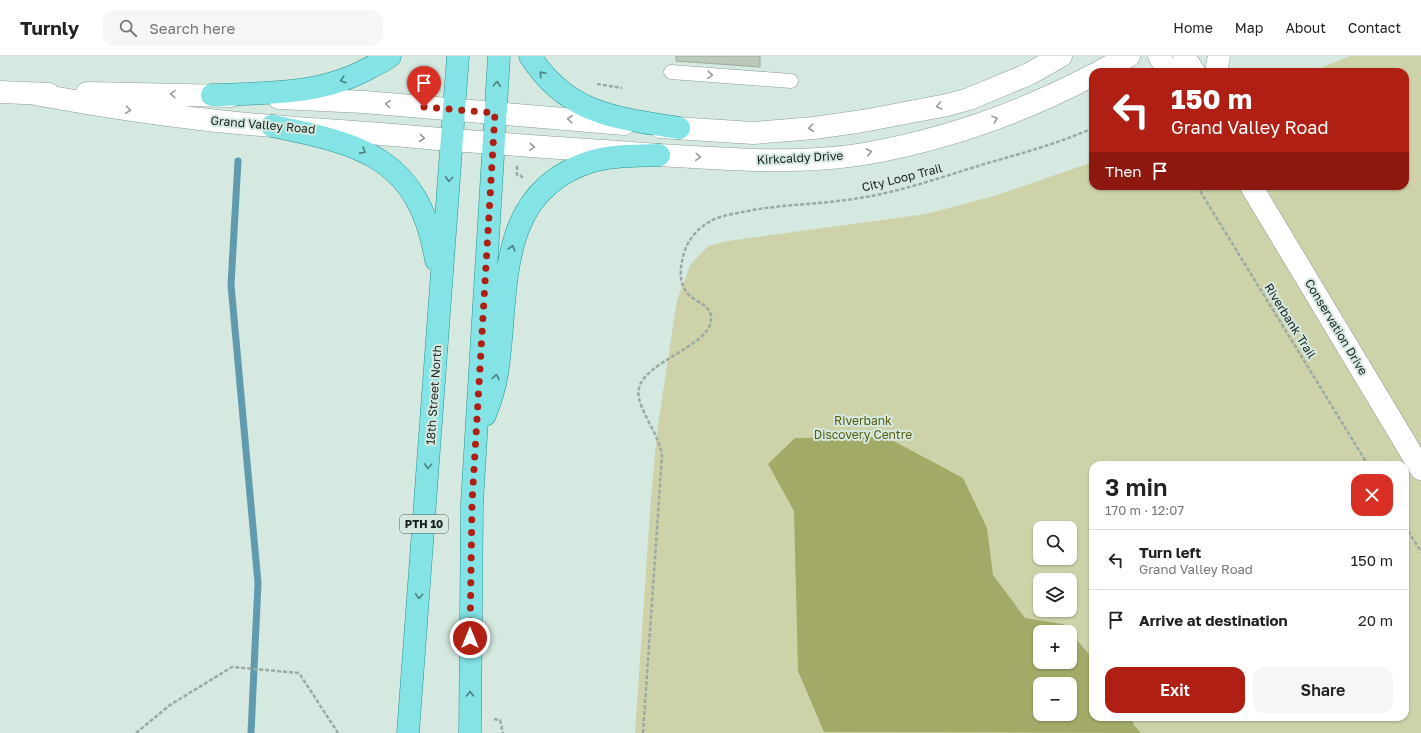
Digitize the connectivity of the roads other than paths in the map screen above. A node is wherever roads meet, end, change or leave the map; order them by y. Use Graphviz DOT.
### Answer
graph roads {
  1 [pos="390,56"];
  2 [pos="458,56"];
  3 [pos="499,56"];
  4 [pos="530,56"];
  5 [pos="1061,56"];
  6 [pos="1129,56"];
  7 [pos="1159,56"];
  8 [pos="1184,56"];
  9 [pos="1219,56"];
  10 [pos="1106,68"];
  11 [pos="1166,68"];
  12 [pos="1192,68"];
  13 [pos="1217,68"];
  14 [pos="671,72"];
  15 [pos="1089,77"];
  16 [pos="791,81"];
  17 [pos="1089,87"];
  18 [pos="0,92"];
  19 [pos="1061,92"];
  20 [pos="35,94"];
  21 [pos="212,95"];
  22 [pos="454,110"];
  23 [pos="495,113"];
  24 [pos="272,126"];
  25 [pos="679,128"];
  26 [pos="452,140"];
  27 [pos="493,144"];
  28 [pos="659,155"];
  29 [pos="1253,190"];
  30 [pos="439,315"];
  31 [pos="1421,468"];
  32 [pos="474,469"];
  33 [pos="408,733"];
  34 [pos="470,733"];
  1 -- 21 [label="main road, one-way"];
  2 -- 22 [label="main road, 18th Street North / PTH 10"];
  23 -- 3 [label="main road, one-way"];
  25 -- 4 [label="main road, one-way"];
  5 -- 25 [label="main road, one-way"];
  6 -- 10 [label="main road"];
  7 -- 11 [label="main road"];
  8 -- 12 [label="main road"];
  9 -- 13 [label="main road"];
  14 -- 16 [label="lane, one-way"];
  15 -- 19 [label="main road, Kirkcaldy Drive"];
  17 -- 19 [label="main road"];
  18 -- 20 [label="main road, Grand Valley Road"];
  28 -- 19 [label="main road, Kirkcaldy Drive, one-way"];
  21 -- 20 [label="main road, Grand Valley Road, one-way"];
  20 -- 24 [label="main road, Grand Valley Road, one-way"];
  22 -- 21 [label="main road, Grand Valley Road, one-way"];
  22 -- 23 [label="main road, Grand Valley Road"];
  22 -- 26 [label="main road, 18th Street North / PTH 10"];
  25 -- 23 [label="main road, one-way"];
  23 -- 27 [label="main road"];
  24 -- 26 [label="main road, Grand Valley Road, one-way"];
  24 -- 30 [label="main road, one-way"];
  26 -- 27 [label="main road, Grand Valley Road"];
  26 -- 30 [label="main road, 18th Street North / PTH 10, one-way"];
  27 -- 28 [label="main road, Kirkcaldy Drive, one-way"];
  27 -- 32 [label="main road"];
  32 -- 28 [label="main road, one-way"];
  29 -- 31 [label="main road, Conservation Drive"];
  30 -- 33 [label="main road, 18th Street North / PTH 10, one-way"];
  34 -- 32 [label="main road, one-way"];
}
